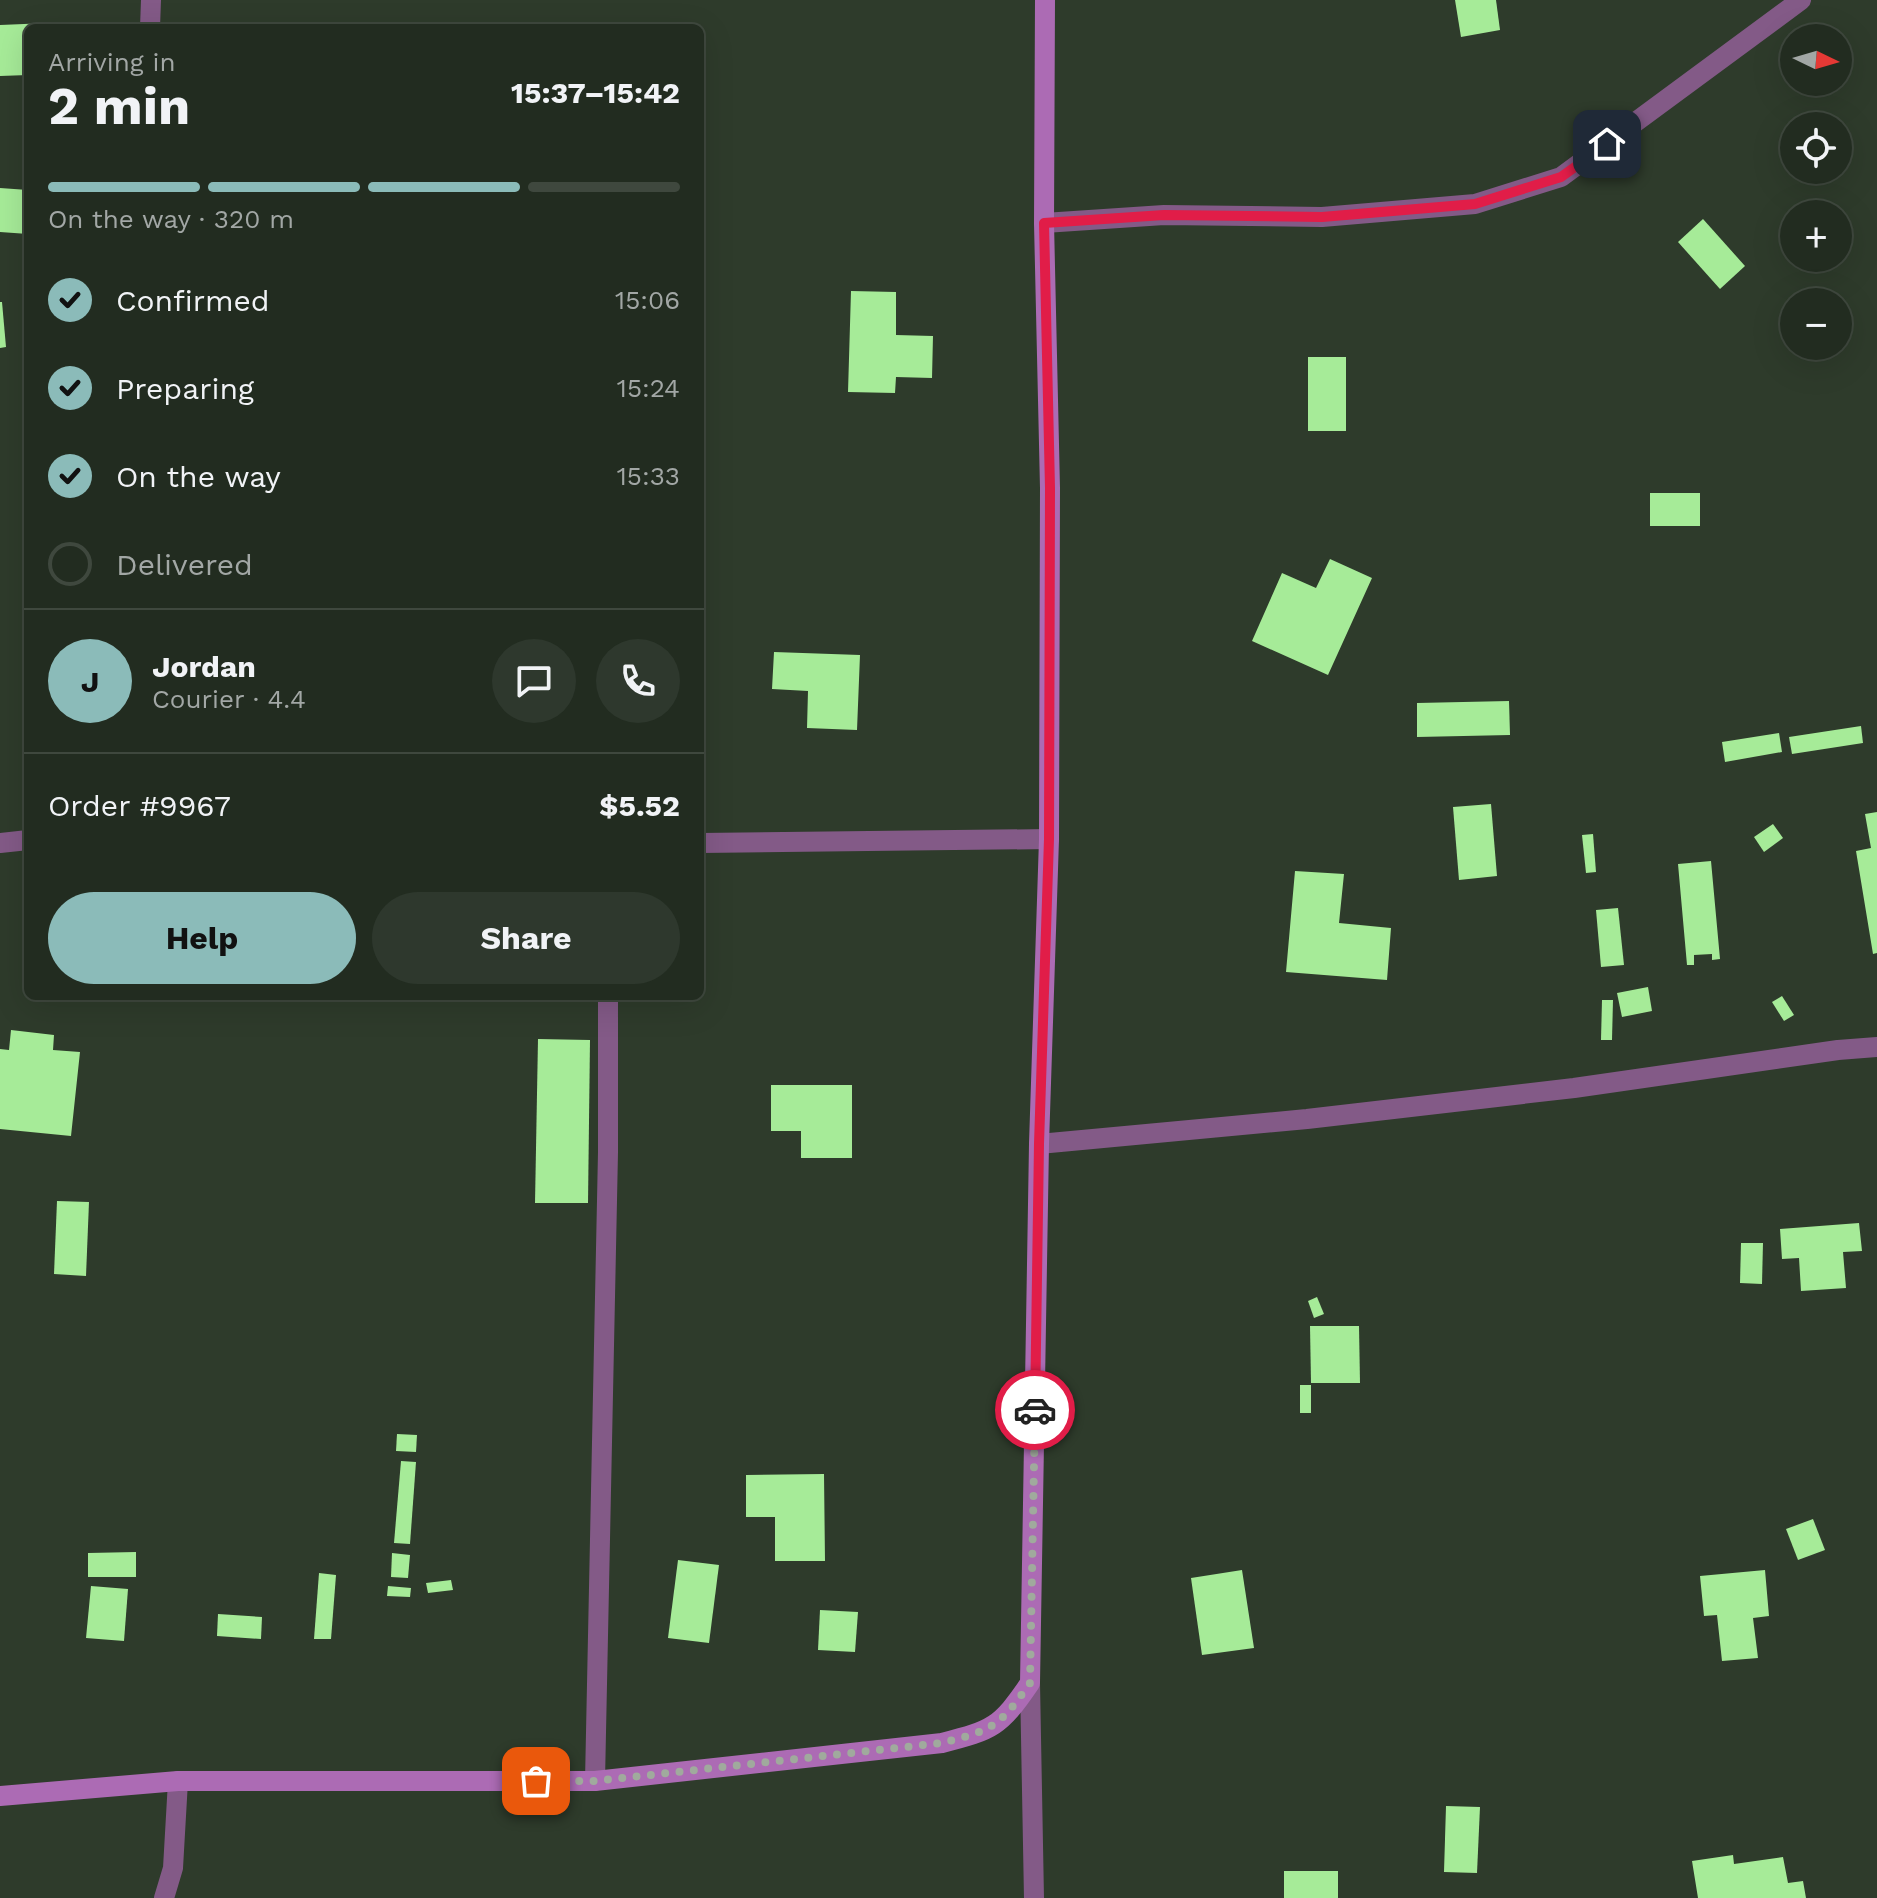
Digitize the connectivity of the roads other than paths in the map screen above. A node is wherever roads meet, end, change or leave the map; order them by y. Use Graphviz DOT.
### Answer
graph roads {
  1 [pos="151,0"];
  2 [pos="1045,0"];
  3 [pos="1801,0"];
  4 [pos="150,24"];
  5 [pos="1044,223"];
  6 [pos="1049,839"];
  7 [pos="24,840"];
  8 [pos="0,843"];
  9 [pos="704,843"];
  10 [pos="608,1000"];
  11 [pos="1877,1047"];
  12 [pos="1039,1144"];
  13 [pos="1030,1683"];
  14 [pos="178,1781"];
  15 [pos="595,1781"];
  16 [pos="0,1796"];
  17 [pos="164,1898"];
  18 [pos="1034,1898"];
  1 -- 4 [label="street"];
  2 -- 5 [label="street"];
  3 -- 5 [label="street"];
  5 -- 6 [label="street"];
  6 -- 9 [label="street"];
  6 -- 12 [label="street"];
  7 -- 8 [label="street"];
  10 -- 15 [label="street"];
  11 -- 12 [label="street"];
  12 -- 13 [label="street"];
  13 -- 15 [label="street"];
  13 -- 18 [label="street"];
  14 -- 15 [label="street"];
  14 -- 16 [label="street"];
  14 -- 17 [label="street"];
}
